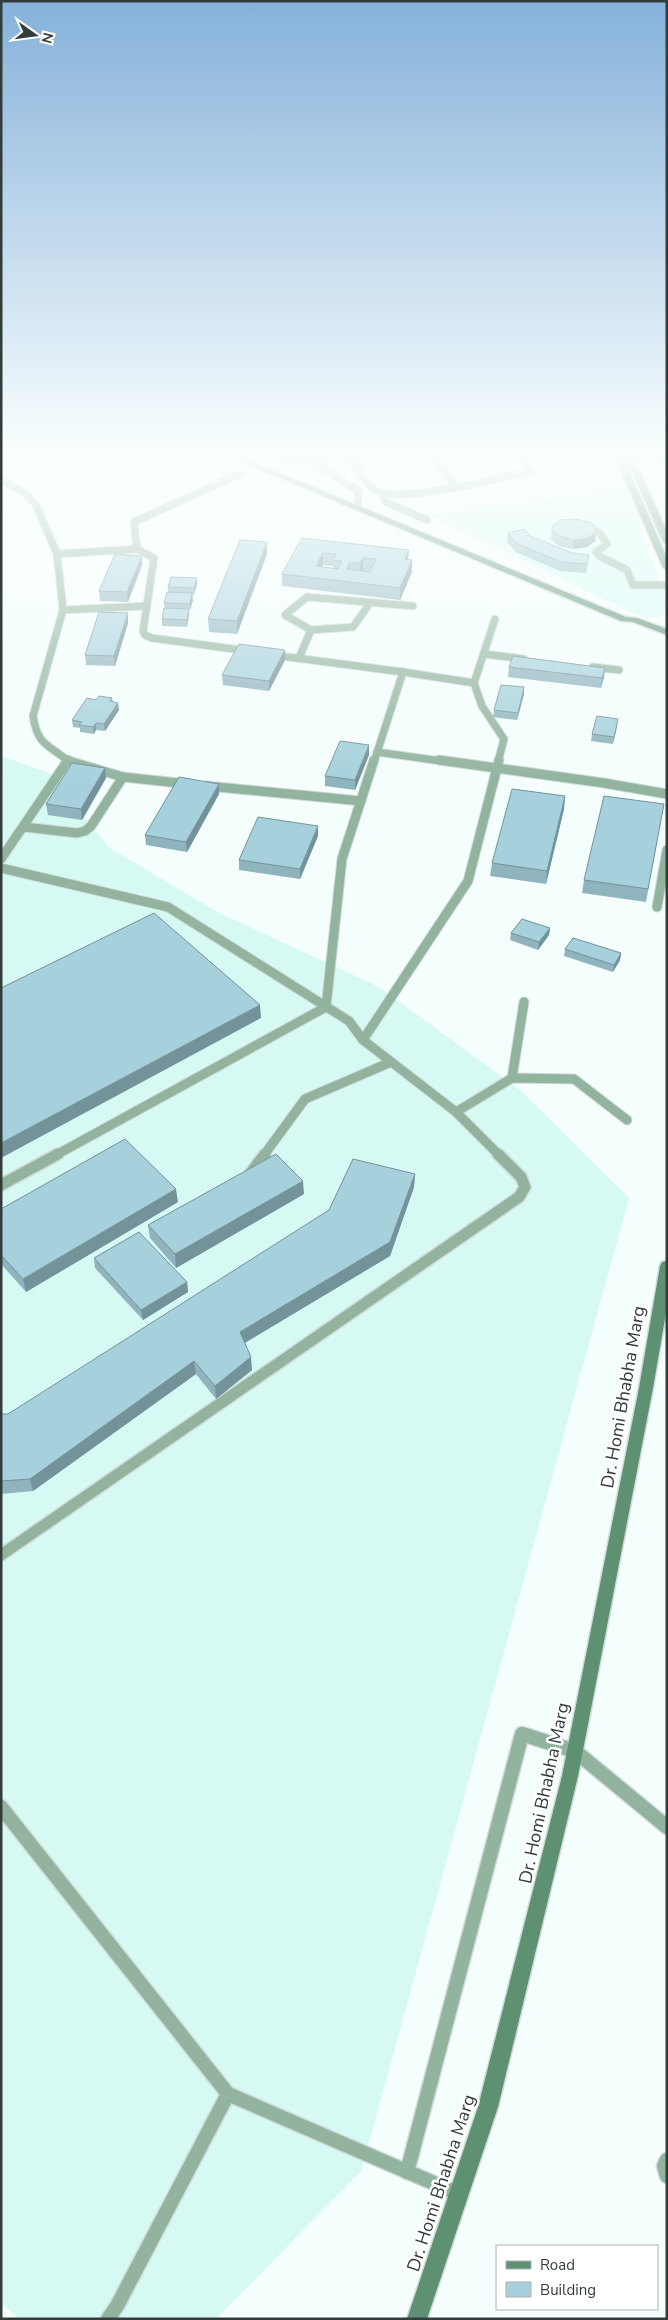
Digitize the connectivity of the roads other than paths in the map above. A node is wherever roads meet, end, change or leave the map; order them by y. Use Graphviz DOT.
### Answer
graph roads {
  1 [pos="58,565"];
  2 [pos="153,565"];
  3 [pos="496,565"];
  4 [pos="618,565"];
  5 [pos="667,585"];
  6 [pos="370,603"];
  7 [pos="147,606"];
  8 [pos="413,606"];
  9 [pos="64,610"];
  10 [pos="624,619"];
  11 [pos="496,620"];
  12 [pos="311,630"];
  13 [pos="667,632"];
  14 [pos="667,638"];
  15 [pos="260,653"];
  16 [pos="270,654"];
  17 [pos="484,654"];
  18 [pos="299,658"];
  19 [pos="532,660"];
  20 [pos="581,666"];
  21 [pos="619,670"];
  22 [pos="403,672"];
  23 [pos="474,683"];
  24 [pos="377,752"];
  25 [pos="69,761"];
  26 [pos="496,768"];
  27 [pos="123,777"];
  28 [pos="667,794"];
  29 [pos="361,801"];
  30 [pos="24,826"];
  31 [pos="667,850"];
  32 [pos="1,859"];
  33 [pos="1,868"];
  34 [pos="657,907"];
  35 [pos="524,1002"];
  36 [pos="326,1007"];
  37 [pos="363,1040"];
  38 [pos="391,1062"];
  39 [pos="512,1078"];
  40 [pos="456,1112"];
  41 [pos="627,1120"];
  42 [pos="243,1183"];
  43 [pos="1,1185"];
  44 [pos="667,1266"];
  45 [pos="1,1555"];
  46 [pos="575,1751"];
  47 [pos="1,1807"];
  48 [pos="667,1827"];
  49 [pos="228,2094"];
  50 [pos="667,2160"];
  51 [pos="407,2172"];
  52 [pos="667,2176"];
  53 [pos="459,2194"];
  54 [pos="108,2319"];
  55 [pos="417,2319"];
  1 -- 9 [label="lane"];
  2 -- 7 [label="lane"];
  3 -- 10 [label="main road"];
  4 -- 5 [label="lane"];
  6 -- 8 [label="lane"];
  6 -- 12 [label="lane"];
  6 -- 12 [label="lane"];
  7 -- 9 [label="lane"];
  7 -- 15 [label="lane"];
  9 -- 25 [label="lane"];
  10 -- 13 [label="main road"];
  10 -- 14 [label="main road"];
  11 -- 17 [label="lane"];
  12 -- 18 [label="lane"];
  16 -- 18 [label="lane"];
  17 -- 19 [label="lane"];
  17 -- 23 [label="lane"];
  18 -- 22 [label="lane"];
  20 -- 21 [label="lane"];
  22 -- 23 [label="lane"];
  22 -- 24 [label="lane"];
  23 -- 26 [label="lane"];
  24 -- 26 [label="lane"];
  24 -- 29 [label="lane"];
  25 -- 27 [label="lane"];
  25 -- 30 [label="lane"];
  26 -- 28 [label="lane"];
  26 -- 37 [label="lane"];
  27 -- 29 [label="lane"];
  27 -- 30 [label="lane"];
  29 -- 36 [label="lane"];
  30 -- 32 [label="lane"];
  31 -- 34 [label="lane"];
  33 -- 36 [label="lane"];
  35 -- 39 [label="lane"];
  36 -- 37 [label="lane"];
  36 -- 43 [label="lane"];
  37 -- 38 [label="lane"];
  38 -- 40 [label="lane"];
  38 -- 42 [label="lane"];
  39 -- 40 [label="lane"];
  39 -- 41 [label="lane"];
  40 -- 45 [label="lane"];
  44 -- 46 [label="main road, Dr. Homi Bhabha Marg"];
  46 -- 48 [label="lane"];
  46 -- 51 [label="lane"];
  46 -- 53 [label="main road, Dr. Homi Bhabha Marg"];
  47 -- 49 [label="lane"];
  49 -- 51 [label="lane"];
  49 -- 54 [label="lane"];
  50 -- 52 [label="lane"];
  51 -- 53 [label="lane"];
  53 -- 55 [label="main road, Dr. Homi Bhabha Marg"];
}
